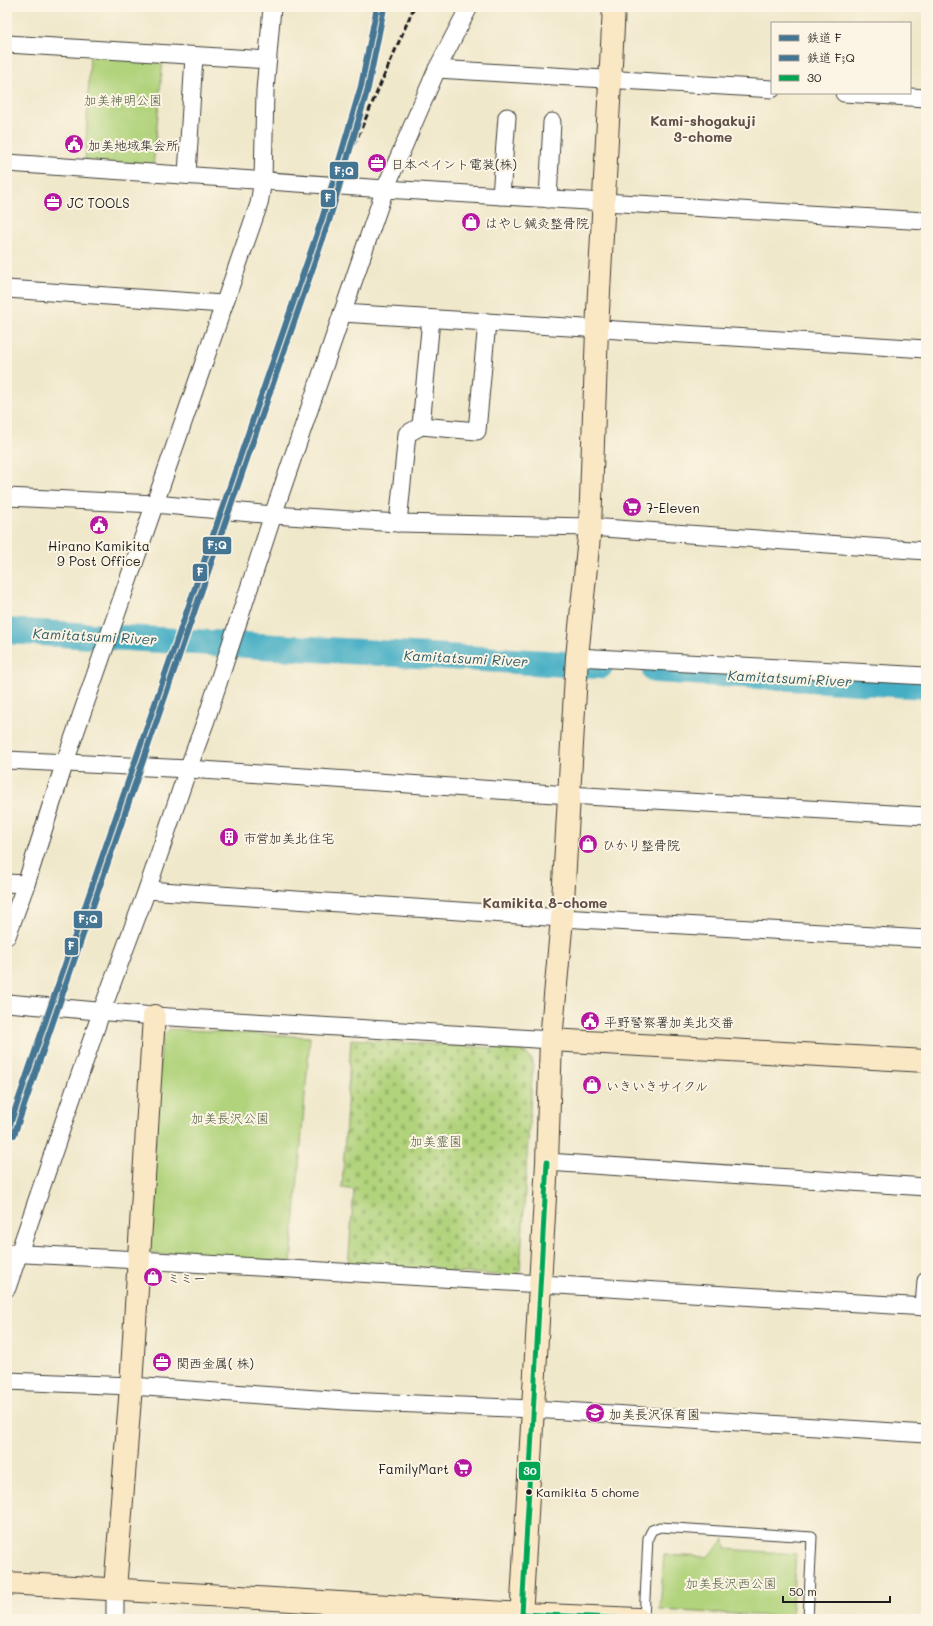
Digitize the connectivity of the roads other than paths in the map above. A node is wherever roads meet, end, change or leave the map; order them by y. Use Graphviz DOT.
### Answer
graph roads {
  1 [pos="272,7"];
  2 [pos="469,7"];
  3 [pos="614,7"];
  4 [pos="7,44"];
  5 [pos="194,56"];
  6 [pos="268,60"];
  7 [pos="437,69"];
  8 [pos="611,79"];
  9 [pos="771,89"];
  10 [pos="860,94"];
  11 [pos="926,98"];
  12 [pos="507,118"];
  13 [pos="552,122"];
  14 [pos="7,163"];
  15 [pos="187,175"];
  16 [pos="263,180"];
  17 [pos="385,189"];
  18 [pos="501,196"];
  19 [pos="548,199"];
  20 [pos="604,202"];
  21 [pos="926,221"];
  22 [pos="7,289"];
  23 [pos="224,304"];
  24 [pos="342,313"];
  25 [pos="431,319"];
  26 [pos="487,322"];
  27 [pos="597,330"];
  28 [pos="926,349"];
  29 [pos="421,426"];
  30 [pos="7,497"];
  31 [pos="155,504"];
  32 [pos="272,516"];
  33 [pos="398,523"];
  34 [pos="590,527"];
  35 [pos="926,551"];
  36 [pos="577,663"];
  37 [pos="926,676"];
  38 [pos="7,760"];
  39 [pos="65,762"];
  40 [pos="188,769"];
  41 [pos="569,795"];
  42 [pos="926,816"];
  43 [pos="7,883"];
  44 [pos="26,884"];
  45 [pos="147,890"];
  46 [pos="562,918"];
  47 [pos="7,936"];
  48 [pos="926,939"];
  49 [pos="7,1003"];
  50 [pos="102,1010"];
  51 [pos="154,1016"];
  52 [pos="551,1040"];
  53 [pos="926,1061"];
  54 [pos="547,1162"];
  55 [pos="926,1187"];
  56 [pos="13,1254"];
  57 [pos="139,1260"];
  58 [pos="926,1281"];
  59 [pos="541,1284"];
  60 [pos="7,1288"];
  61 [pos="925,1307"];
  62 [pos="7,1381"];
  63 [pos="131,1386"];
  64 [pos="533,1409"];
  65 [pos="926,1434"];
  66 [pos="7,1583"];
  67 [pos="116,1589"];
  68 [pos="521,1616"];
  69 [pos="115,1619"];
  70 [pos="638,1619"];
  71 [pos="644,1619"];
  72 [pos="808,1619"];
  1 -- 6 [label="street"];
  2 -- 7 [label="street"];
  3 -- 8 [label="street"];
  4 -- 5 [label="street"];
  5 -- 6 [label="street"];
  5 -- 15 [label="street"];
  6 -- 16 [label="street"];
  7 -- 8 [label="street"];
  7 -- 17 [label="street"];
  8 -- 9 [label="street"];
  8 -- 20 [label="street"];
  10 -- 11 [label="street"];
  12 -- 18 [label="street"];
  13 -- 19 [label="street"];
  14 -- 15 [label="street"];
  15 -- 16 [label="street"];
  16 -- 17 [label="street"];
  16 -- 23 [label="street"];
  17 -- 18 [label="street"];
  17 -- 24 [label="street"];
  18 -- 19 [label="street"];
  19 -- 20 [label="street"];
  20 -- 21 [label="street"];
  20 -- 27 [label="street"];
  22 -- 23 [label="street"];
  23 -- 31 [label="street"];
  24 -- 25 [label="street"];
  24 -- 32 [label="street"];
  25 -- 26 [label="street"];
  25 -- 29 [label="street"];
  26 -- 27 [label="street"];
  26 -- 29 [label="street"];
  27 -- 28 [label="street"];
  27 -- 34 [label="street"];
  29 -- 33 [label="street"];
  30 -- 31 [label="street"];
  31 -- 32 [label="street"];
  31 -- 39 [label="street"];
  32 -- 33 [label="street"];
  32 -- 40 [label="street"];
  33 -- 34 [label="street"];
  34 -- 35 [label="street"];
  34 -- 36 [label="street"];
  36 -- 37 [label="street"];
  36 -- 41 [label="street"];
  38 -- 39 [label="street"];
  39 -- 40 [label="street"];
  39 -- 44 [label="street"];
  40 -- 41 [label="street"];
  40 -- 45 [label="street"];
  41 -- 42 [label="street"];
  41 -- 46 [label="street"];
  43 -- 44 [label="street"];
  44 -- 47 [label="street"];
  45 -- 46 [label="street"];
  45 -- 50 [label="street"];
  46 -- 48 [label="street"];
  46 -- 52 [label="street"];
  49 -- 50 [label="street"];
  50 -- 51 [label="street"];
  50 -- 56 [label="street"];
  51 -- 52 [label="street"];
  51 -- 57 [label="street"];
  52 -- 53 [label="street"];
  52 -- 54 [label="street"];
  54 -- 55 [label="street"];
  54 -- 59 [label="street"];
  56 -- 57 [label="street"];
  56 -- 60 [label="street"];
  57 -- 59 [label="street"];
  57 -- 63 [label="street"];
  58 -- 61 [label="street"];
  59 -- 61 [label="street"];
  59 -- 64 [label="street"];
  62 -- 63 [label="street"];
  63 -- 64 [label="street"];
  63 -- 67 [label="street"];
  64 -- 65 [label="street"];
  64 -- 68 [label="street"];
  66 -- 67 [label="street"];
  67 -- 68 [label="street"];
  67 -- 69 [label="street"];
  68 -- 70 [label="street"];
  71 -- 72 [label="lane"];
}
